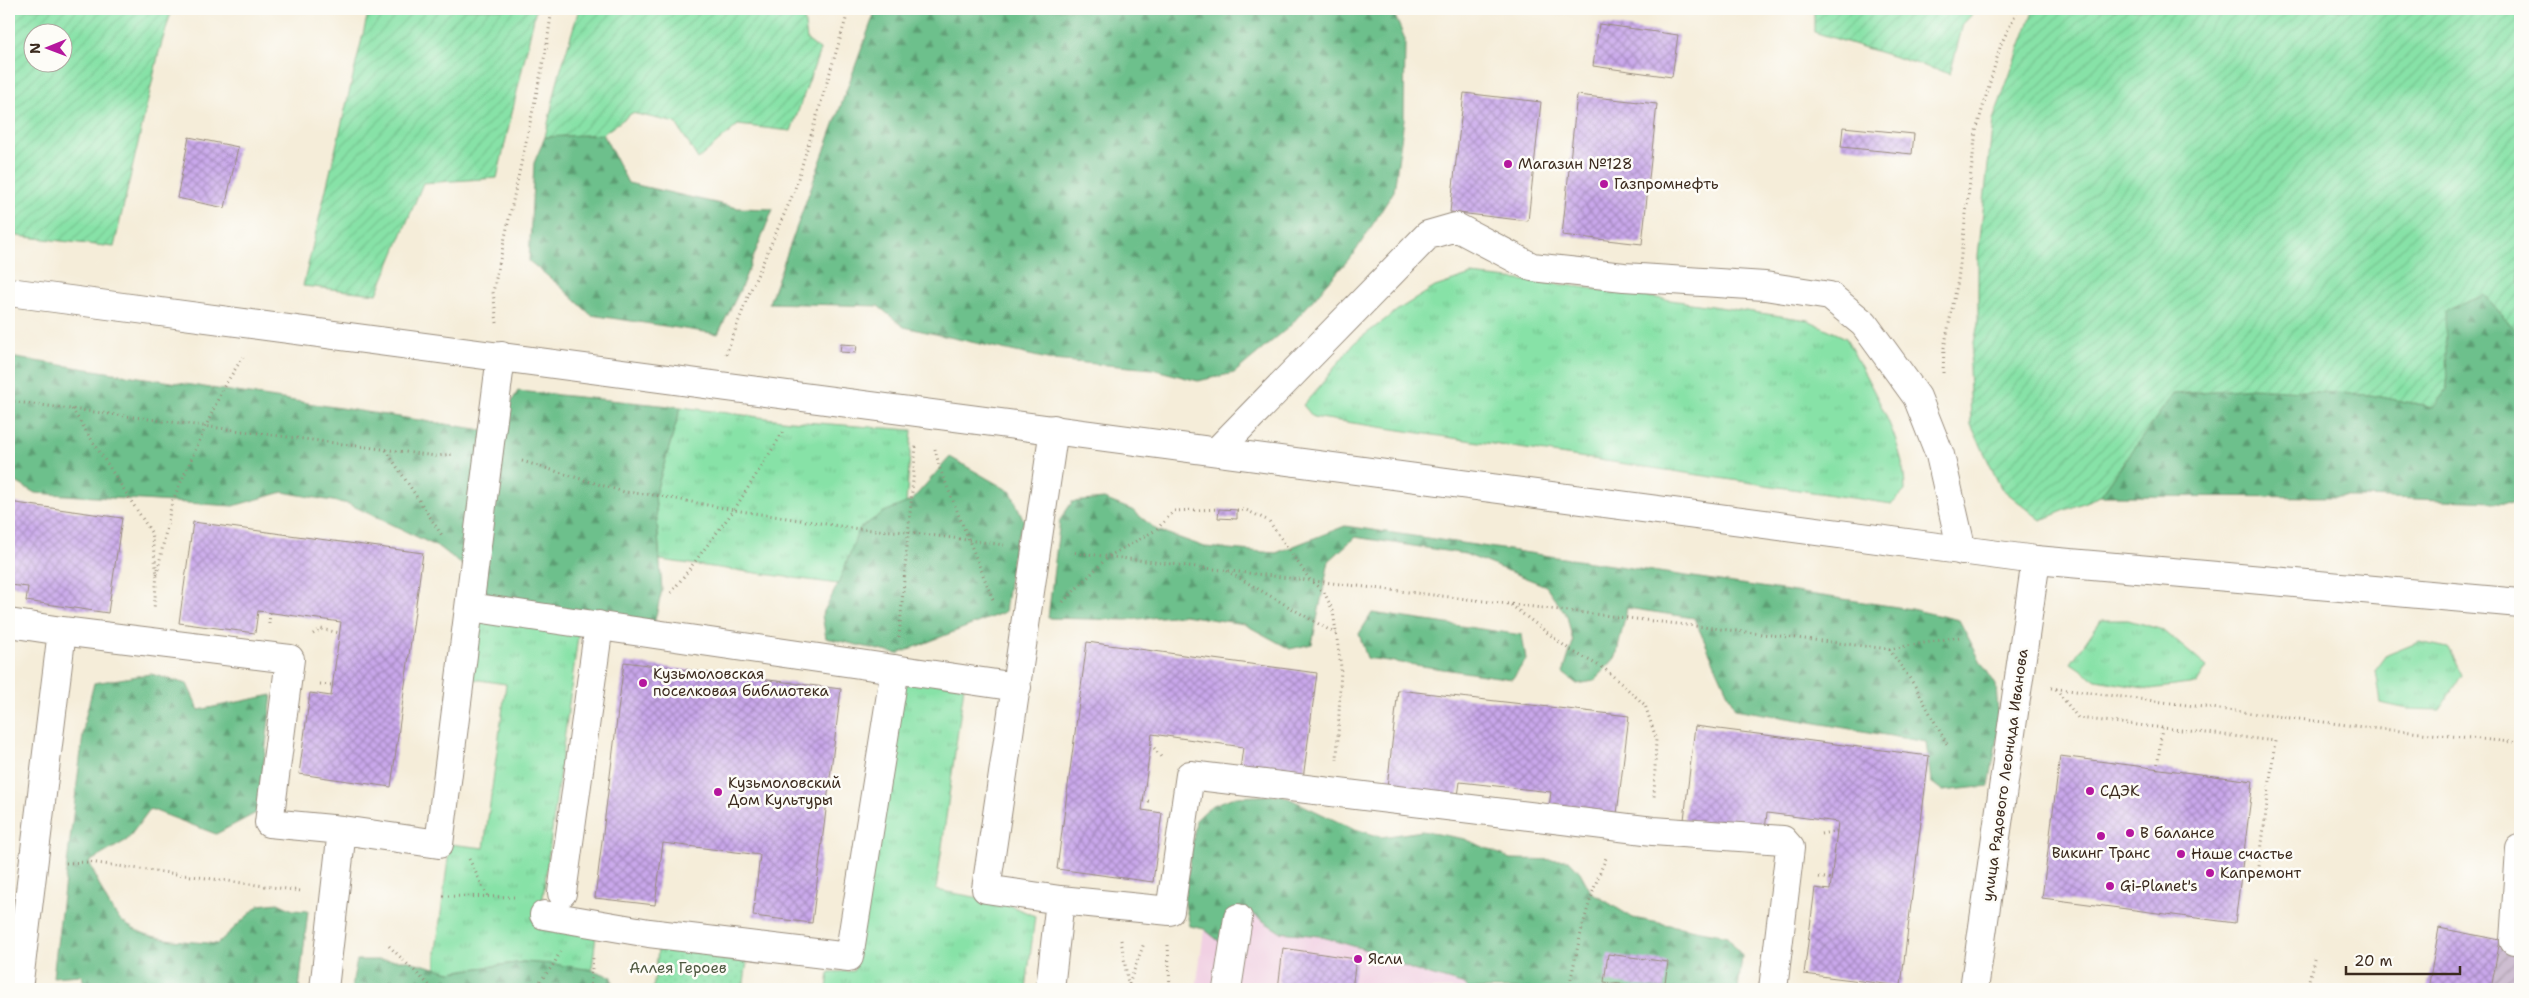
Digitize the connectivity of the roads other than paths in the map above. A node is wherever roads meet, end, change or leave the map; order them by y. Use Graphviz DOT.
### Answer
graph roads {
  1 [pos="9,292"];
  2 [pos="501,356"];
  3 [pos="1054,429"];
  4 [pos="1218,450"];
  5 [pos="1962,551"];
  6 [pos="2036,560"];
  7 [pos="2520,603"];
  8 [pos="470,607"];
  9 [pos="9,623"];
  10 [pos="599,625"];
  11 [pos="62,631"];
  12 [pos="897,657"];
  13 [pos="1017,687"];
  14 [pos="342,830"];
  15 [pos="2520,849"];
  16 [pos="562,893"];
  17 [pos="1060,900"];
  18 [pos="544,915"];
  19 [pos="1238,918"];
  20 [pos="2514,942"];
  21 [pos="18,989"];
  22 [pos="324,989"];
  23 [pos="1050,989"];
  24 [pos="1227,989"];
  25 [pos="1773,989"];
  26 [pos="1974,989"];
  1 -- 2 [label="main road"];
  2 -- 3 [label="main road"];
  2 -- 8 [label="main road"];
  3 -- 4 [label="main road"];
  3 -- 13 [label="main road"];
  4 -- 5 [label="main road"];
  4 -- 5 [label="main road"];
  5 -- 6 [label="main road"];
  6 -- 7 [label="main road"];
  6 -- 26 [label="main road, улица Рядового Леонида Иванова"];
  8 -- 10 [label="main road"];
  8 -- 14 [label="main road"];
  9 -- 11 [label="main road"];
  10 -- 12 [label="main road"];
  10 -- 16 [label="main road"];
  11 -- 14 [label="main road"];
  11 -- 21 [label="main road"];
  12 -- 13 [label="main road"];
  12 -- 18 [label="main road"];
  13 -- 17 [label="main road"];
  14 -- 22 [label="main road"];
  15 -- 20 [label="main road"];
  17 -- 23 [label="main road"];
  17 -- 25 [label="main road"];
  19 -- 24 [label="main road"];
}
